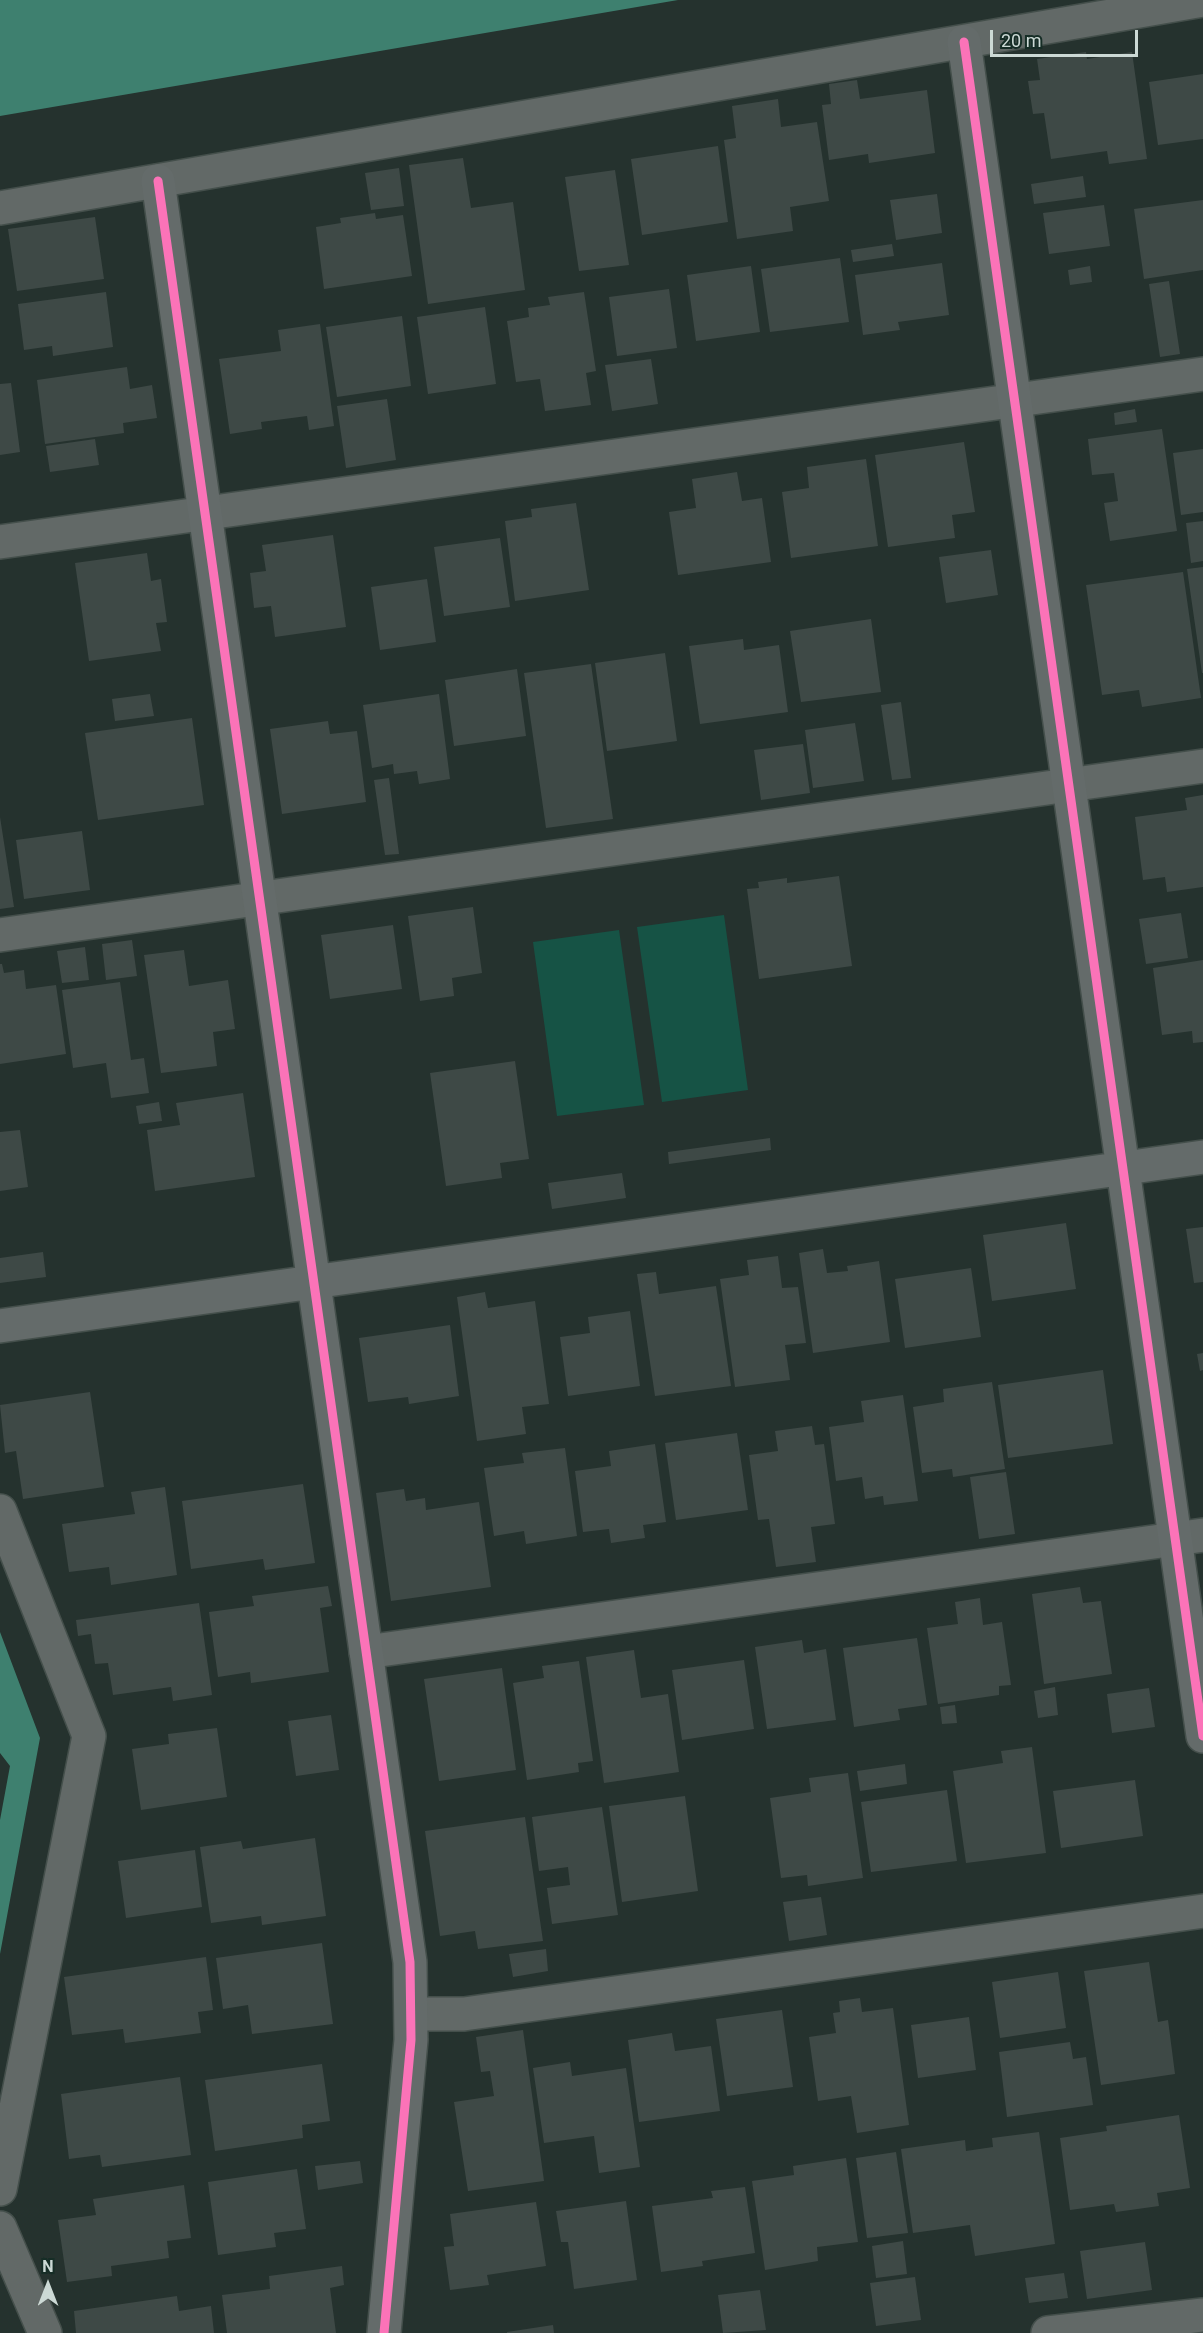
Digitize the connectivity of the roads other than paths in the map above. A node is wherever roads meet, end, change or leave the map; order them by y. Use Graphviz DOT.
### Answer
graph roads {
  1 [pos="1203,0"];
  2 [pos="964,42"];
  3 [pos="158,181"];
  4 [pos="0,208"];
  5 [pos="1203,374"];
  6 [pos="1014,400"];
  7 [pos="205,513"];
  8 [pos="0,542"];
  9 [pos="1203,766"];
  10 [pos="1069,785"];
  11 [pos="259,899"];
  12 [pos="0,936"];
  13 [pos="1203,1157"];
  14 [pos="1123,1168"];
  15 [pos="313,1282"];
  16 [pos="0,1326"];
  17 [pos="0,1511"];
  18 [pos="1189,1537"];
  19 [pos="366,1652"];
  20 [pos="1203,1736"];
  21 [pos="1203,1911"];
  22 [pos="412,2014"];
  23 [pos="0,2189"];
  24 [pos="0,2228"];
  25 [pos="1203,2315"];
  26 [pos="45,2333"];
  27 [pos="384,2333"];
  28 [pos="1048,2333"];
  1 -- 2 [label="street"];
  2 -- 3 [label="street"];
  2 -- 6 [label="street"];
  3 -- 4 [label="street"];
  3 -- 7 [label="street"];
  5 -- 6 [label="street"];
  6 -- 7 [label="street"];
  6 -- 10 [label="street"];
  7 -- 8 [label="street"];
  7 -- 11 [label="street"];
  9 -- 10 [label="street"];
  10 -- 11 [label="street"];
  10 -- 14 [label="street"];
  11 -- 12 [label="street"];
  11 -- 15 [label="street"];
  13 -- 14 [label="street"];
  14 -- 15 [label="street"];
  14 -- 18 [label="street"];
  15 -- 16 [label="street"];
  15 -- 19 [label="street"];
  17 -- 23 [label="street"];
  18 -- 19 [label="street"];
  18 -- 20 [label="street"];
  19 -- 22 [label="street"];
  21 -- 22 [label="street"];
  22 -- 27 [label="street"];
  24 -- 26 [label="street"];
  25 -- 28 [label="street"];
}
